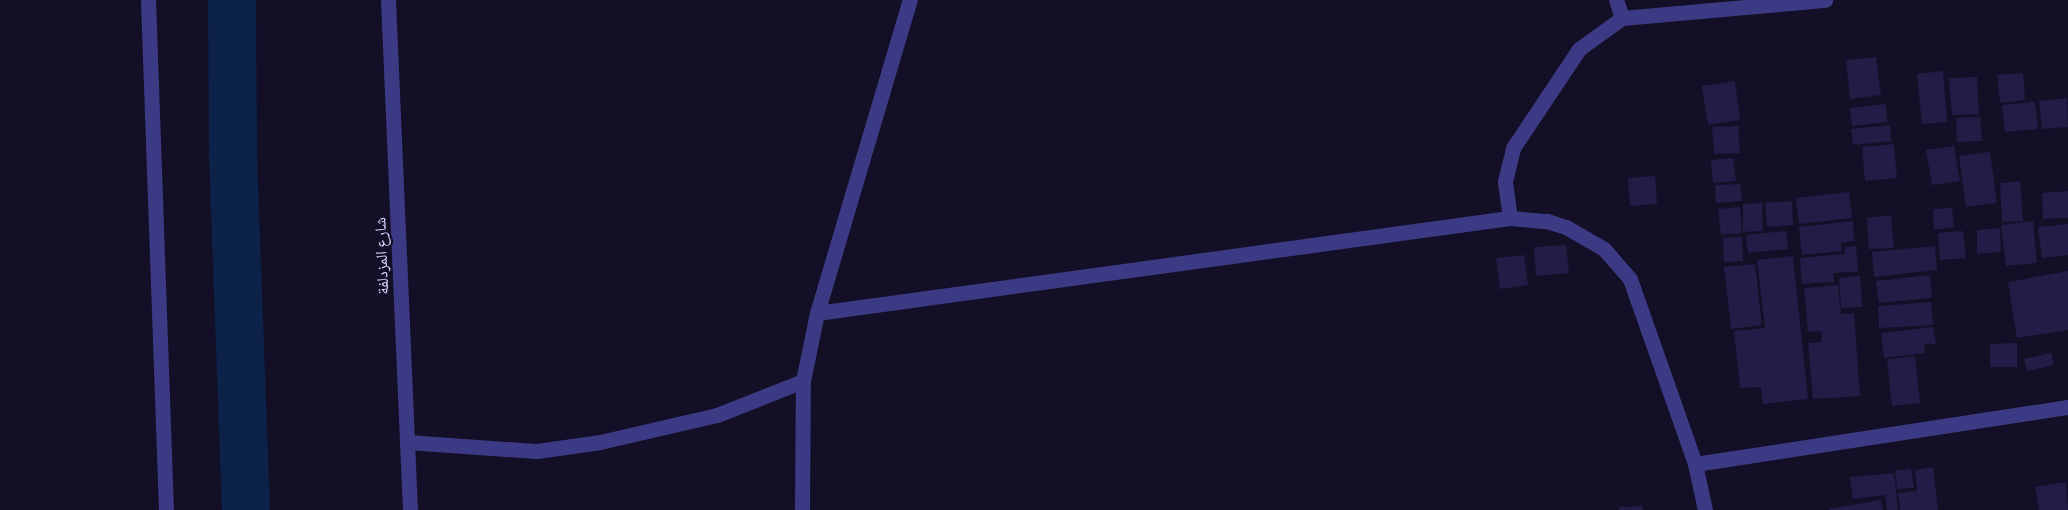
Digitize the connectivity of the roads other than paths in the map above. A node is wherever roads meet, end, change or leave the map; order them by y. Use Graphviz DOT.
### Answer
graph roads {
  1 [pos="148,0"];
  2 [pos="388,0"];
  3 [pos="910,0"];
  4 [pos="1616,0"];
  5 [pos="1825,0"];
  6 [pos="1622,18"];
  7 [pos="1510,218"];
  8 [pos="817,314"];
  9 [pos="803,381"];
  10 [pos="2068,407"];
  11 [pos="407,442"];
  12 [pos="1695,464"];
  13 [pos="166,510"];
  14 [pos="410,510"];
  15 [pos="802,510"];
  16 [pos="1705,510"];
  1 -- 13 [label="street"];
  2 -- 11 [label="street, شارع المزدلفة"];
  3 -- 8 [label="street"];
  4 -- 6 [label="street"];
  5 -- 6 [label="street"];
  6 -- 7 [label="street"];
  7 -- 8 [label="street"];
  7 -- 12 [label="street"];
  8 -- 9 [label="street"];
  9 -- 11 [label="street"];
  9 -- 15 [label="street"];
  10 -- 12 [label="street"];
  11 -- 14 [label="street, شارع المزدلفة"];
  12 -- 16 [label="street"];
}
